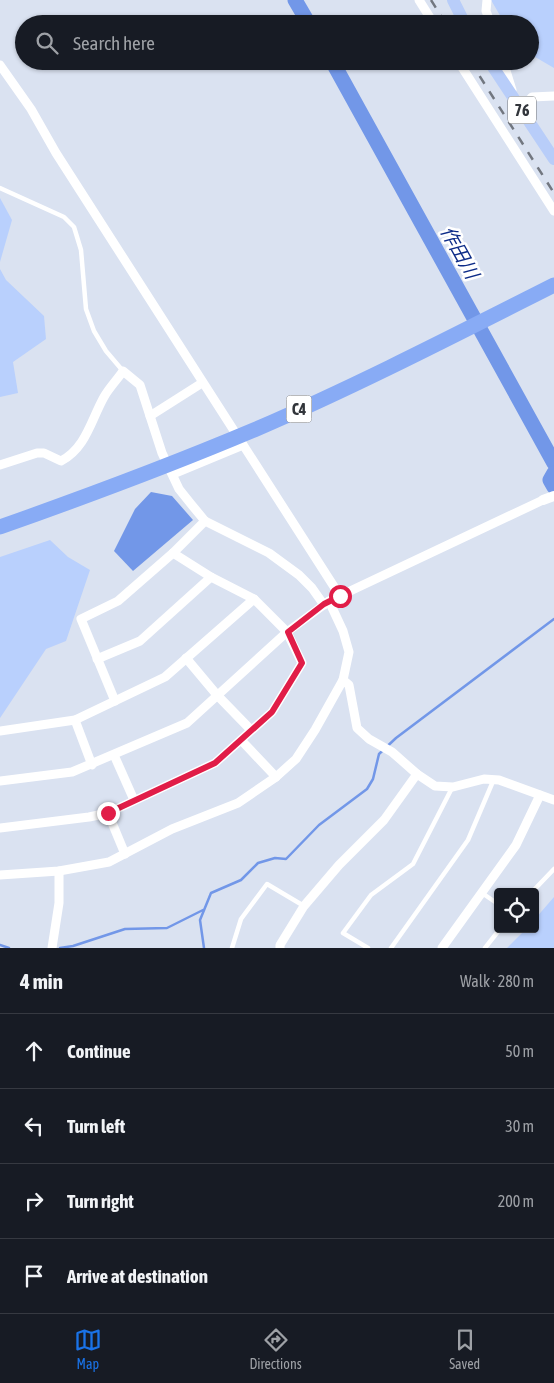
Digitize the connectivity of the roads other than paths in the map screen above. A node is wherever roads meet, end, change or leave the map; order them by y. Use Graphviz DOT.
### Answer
graph roads {
  1 [pos="419,0"];
  2 [pos="454,0"];
  3 [pos="487,0"];
  4 [pos="428,15"];
  5 [pos="461,15"];
  6 [pos="488,15"];
  7 [pos="0,65"];
  8 [pos="464,70"];
  9 [pos="494,70"];
  10 [pos="506,70"];
  11 [pos="554,96"];
  12 [pos="518,105"];
  13 [pos="554,159"];
  14 [pos="0,188"];
  15 [pos="554,211"];
  16 [pos="554,285"];
  17 [pos="123,371"];
  18 [pos="202,383"];
  19 [pos="150,416"];
  20 [pos="243,445"];
  21 [pos="0,465"];
  22 [pos="173,474"];
  23 [pos="554,496"];
  24 [pos="543,500"];
  25 [pos="205,521"];
  26 [pos="0,527"];
  27 [pos="174,553"];
  28 [pos="211,577"];
  29 [pos="340,596"];
  30 [pos="254,599"];
  31 [pos="326,603"];
  32 [pos="288,632"];
  33 [pos="186,658"];
  34 [pos="98,659"];
  35 [pos="343,680"];
  36 [pos="217,695"];
  37 [pos="115,701"];
  38 [pos="75,720"];
  39 [pos="251,730"];
  40 [pos="0,731"];
  41 [pos="241,740"];
  42 [pos="114,755"];
  43 [pos="92,765"];
  44 [pos="417,774"];
  45 [pos="276,777"];
  46 [pos="494,779"];
  47 [pos="0,781"];
  48 [pos="453,787"];
  49 [pos="540,795"];
  50 [pos="134,800"];
  51 [pos="554,800"];
  52 [pos="108,813"];
  53 [pos="0,828"];
  54 [pos="125,854"];
  55 [pos="554,869"];
  56 [pos="59,871"];
  57 [pos="0,875"];
  58 [pos="536,888"];
  59 [pos="482,893"];
  60 [pos="494,901"];
  61 [pos="304,906"];
  62 [pos="497,933"];
  63 [pos="52,948"];
  64 [pos="232,948"];
  65 [pos="280,948"];
  66 [pos="368,948"];
  67 [pos="391,948"];
  68 [pos="442,948"];
  69 [pos="486,948"];
  1 -- 4 [label="street"];
  2 -- 5 [label="main road"];
  3 -- 6 [label="street"];
  7 -- 18 [label="street"];
  8 -- 15 [label="street"];
  9 -- 12 [label="main road, 76"];
  10 -- 12 [label="street"];
  11 -- 12 [label="street"];
  12 -- 13 [label="main road, 76"];
  14 -- 17 [label="lane"];
  16 -- 26 [label="highway, C4"];
  17 -- 19 [label="street"];
  17 -- 21 [label="street"];
  18 -- 19 [label="street"];
  18 -- 20 [label="street"];
  19 -- 22 [label="street"];
  20 -- 22 [label="street"];
  20 -- 29 [label="street"];
  22 -- 25 [label="street"];
  23 -- 24 [label="street"];
  24 -- 29 [label="street"];
  25 -- 27 [label="street"];
  25 -- 31 [label="street"];
  27 -- 28 [label="street"];
  27 -- 34 [label="street"];
  28 -- 30 [label="street"];
  28 -- 34 [label="street"];
  29 -- 31 [label="street"];
  30 -- 32 [label="street"];
  30 -- 33 [label="street"];
  31 -- 32 [label="street"];
  31 -- 35 [label="street"];
  32 -- 36 [label="street"];
  32 -- 39 [label="street"];
  33 -- 36 [label="street"];
  33 -- 37 [label="street"];
  34 -- 37 [label="street"];
  35 -- 44 [label="street"];
  35 -- 45 [label="street"];
  36 -- 39 [label="street"];
  36 -- 42 [label="street"];
  37 -- 38 [label="street"];
  38 -- 40 [label="street"];
  38 -- 43 [label="street"];
  39 -- 41 [label="street"];
  41 -- 45 [label="street"];
  41 -- 50 [label="street"];
  42 -- 43 [label="street"];
  42 -- 50 [label="street"];
  43 -- 47 [label="street"];
  44 -- 48 [label="street"];
  44 -- 61 [label="street"];
  45 -- 54 [label="street"];
  46 -- 48 [label="street"];
  46 -- 49 [label="street"];
  46 -- 67 [label="lane"];
  48 -- 66 [label="lane"];
  49 -- 51 [label="street"];
  49 -- 59 [label="street"];
  50 -- 52 [label="street"];
  52 -- 53 [label="street"];
  52 -- 54 [label="street"];
  54 -- 56 [label="street"];
  55 -- 58 [label="lane"];
  56 -- 57 [label="street"];
  56 -- 63 [label="street"];
  59 -- 60 [label="lane"];
  59 -- 68 [label="street"];
  61 -- 64 [label="lane"];
  61 -- 65 [label="street"];
  62 -- 69 [label="lane"];
}
